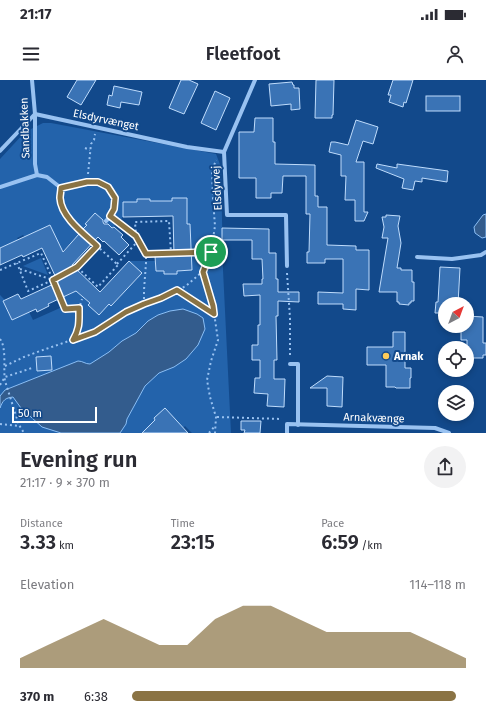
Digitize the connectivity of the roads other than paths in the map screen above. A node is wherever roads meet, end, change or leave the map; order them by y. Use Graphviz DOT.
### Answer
graph roads {
  1 [pos="32,80"];
  2 [pos="255,80"];
  3 [pos="35,114"];
  4 [pos="0,151"];
  5 [pos="224,152"];
  6 [pos="38,175"];
  7 [pos="0,187"];
  8 [pos="61,188"];
  9 [pos="106,221"];
  10 [pos="82,232"];
  11 [pos="486,252"];
  12 [pos="418,257"];
  13 [pos="287,266"];
  14 [pos="290,364"];
  15 [pos="298,425"];
  16 [pos="287,433"];
  17 [pos="449,433"];
  1 -- 3 [label="street, Sandbakken"];
  2 -- 5 [label="street, Elsdyrvej"];
  3 -- 4 [label="street"];
  3 -- 5 [label="street, Elsdyrvænget"];
  3 -- 6 [label="street, Sandbakken"];
  5 -- 13 [label="street, Elsdyrvej"];
  6 -- 7 [label="street"];
  6 -- 8 [label="street"];
  8 -- 9 [label="street"];
  8 -- 10 [label="lane"];
  11 -- 12 [label="street"];
  14 -- 15 [label="street"];
  15 -- 16 [label="street, Arnakvænge"];
  15 -- 17 [label="street, Arnakvænge"];
}
